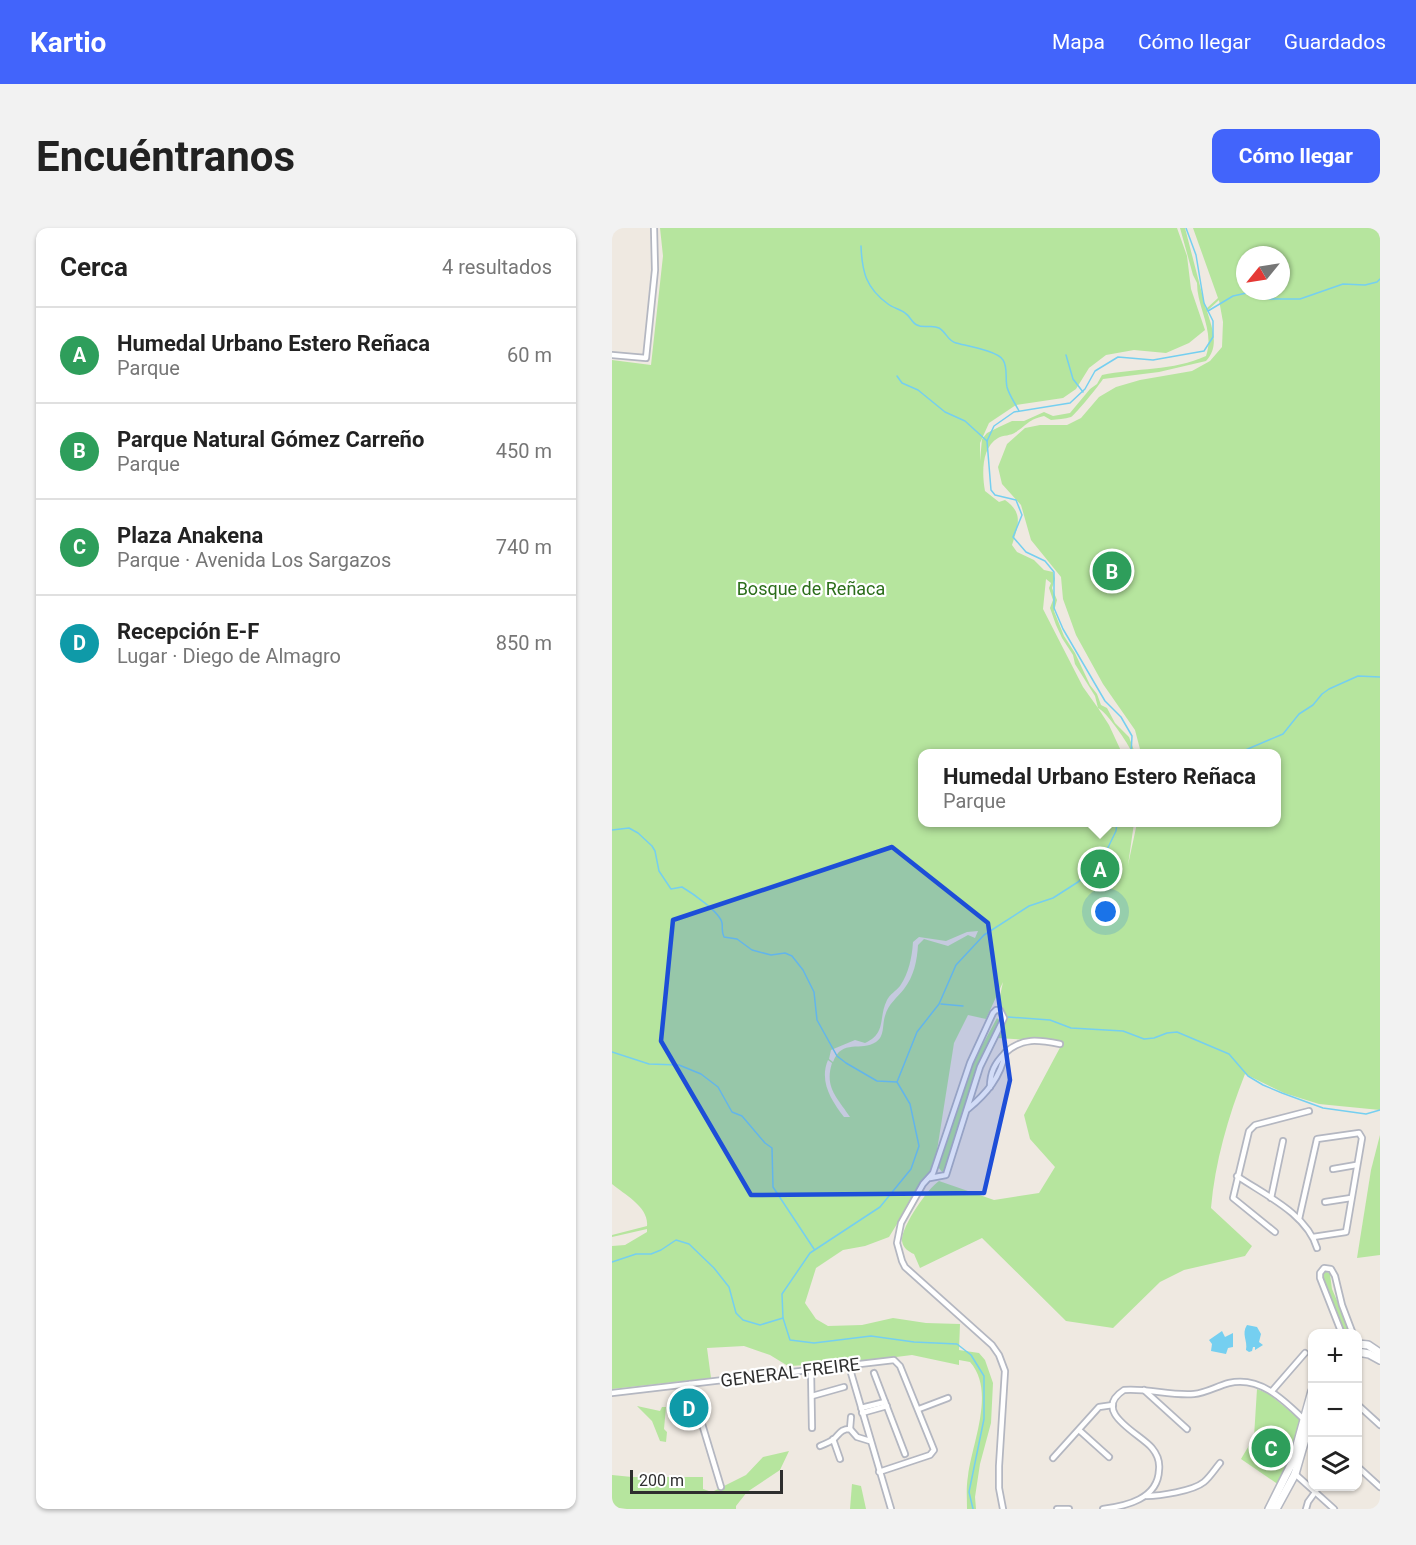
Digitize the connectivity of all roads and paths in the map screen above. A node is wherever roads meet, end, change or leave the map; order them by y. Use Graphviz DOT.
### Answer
graph roads {
  1 [pos="654,228"];
  2 [pos="612,355"];
  3 [pos="1060,1044"];
  4 [pos="973,1090"];
  5 [pos="980,1100"];
  6 [pos="968,1110"];
  7 [pos="1309,1111"];
  8 [pos="1283,1141"];
  9 [pos="1356,1165"];
  10 [pos="935,1167"];
  11 [pos="1333,1169"];
  12 [pos="1237,1176"];
  13 [pos="942,1177"];
  14 [pos="930,1178"];
  15 [pos="1271,1198"];
  16 [pos="1351,1198"];
  17 [pos="1325,1202"];
  18 [pos="1299,1219"];
  19 [pos="1275,1232"];
  20 [pos="1313,1237"];
  21 [pos="1317,1248"];
  22 [pos="1350,1327"];
  23 [pos="1340,1329"];
  24 [pos="1347,1329"];
  25 [pos="1362,1344"];
  26 [pos="1305,1353"];
  27 [pos="1362,1353"];
  28 [pos="1380,1353"];
  29 [pos="1380,1360"];
  30 [pos="849,1366"];
  31 [pos="811,1370"];
  32 [pos="874,1373"];
  33 [pos="690,1384"];
  34 [pos="844,1388"];
  35 [pos="1144,1390"];
  36 [pos="1272,1391"];
  37 [pos="612,1393"];
  38 [pos="812,1396"];
  39 [pos="948,1398"];
  40 [pos="886,1404"];
  41 [pos="1113,1405"];
  42 [pos="919,1409"];
  43 [pos="1362,1409"];
  44 [pos="862,1411"];
  45 [pos="851,1417"];
  46 [pos="1308,1423"];
  47 [pos="1380,1425"];
  48 [pos="1308,1427"];
  49 [pos="812,1428"];
  50 [pos="850,1429"];
  51 [pos="1187,1429"];
  52 [pos="1079,1430"];
  53 [pos="834,1439"];
  54 [pos="870,1441"];
  55 [pos="820,1446"];
  56 [pos="905,1454"];
  57 [pos="1109,1457"];
  58 [pos="1053,1458"];
  59 [pos="840,1459"];
  60 [pos="1220,1463"];
  61 [pos="1362,1471"];
  62 [pos="879,1472"];
  63 [pos="1292,1472"];
  64 [pos="1308,1485"];
  65 [pos="722,1487"];
  66 [pos="1380,1487"];
  67 [pos="1316,1491"];
  68 [pos="1146,1496"];
  69 [pos="891,1509"];
  70 [pos="1003,1509"];
  71 [pos="1057,1509"];
  72 [pos="1069,1509"];
  73 [pos="1103,1509"];
  74 [pos="1269,1509"];
  75 [pos="1276,1509"];
  76 [pos="1306,1509"];
  77 [pos="1334,1509"];
  1 -- 2 [label="street"];
  3 -- 5 [label="street"];
  4 -- 5 [label="street"];
  4 -- 6 [label="street"];
  4 -- 10 [label="street"];
  5 -- 6 [label="street"];
  6 -- 13 [label="street"];
  7 -- 12 [label="street"];
  8 -- 15 [label="street"];
  9 -- 11 [label="street"];
  9 -- 16 [label="street"];
  9 -- 18 [label="street"];
  10 -- 13 [label="street"];
  10 -- 14 [label="street"];
  12 -- 15 [label="street"];
  12 -- 19 [label="street"];
  13 -- 14 [label="street"];
  14 -- 70 [label="street"];
  15 -- 18 [label="street"];
  16 -- 17 [label="street"];
  16 -- 20 [label="street"];
  18 -- 20 [label="street"];
  20 -- 21 [label="street"];
  22 -- 23 [label="street"];
  22 -- 24 [label="street"];
  25 -- 28 [label="street"];
  26 -- 36 [label="street"];
  27 -- 29 [label="street"];
  30 -- 31 [label="street, GENERAL FREIRE"];
  30 -- 42 [label="street, GENERAL FREIRE"];
  30 -- 44 [label="street"];
  31 -- 33 [label="street, GENERAL FREIRE"];
  31 -- 38 [label="street"];
  32 -- 40 [label="street"];
  33 -- 37 [label="street, GENERAL FREIRE"];
  33 -- 65 [label="street"];
  34 -- 38 [label="street"];
  35 -- 36 [label="street"];
  35 -- 41 [label="street"];
  35 -- 51 [label="street"];
  36 -- 46 [label="street"];
  38 -- 49 [label="street"];
  39 -- 42 [label="street"];
  40 -- 44 [label="street"];
  40 -- 56 [label="street"];
  41 -- 52 [label="street"];
  41 -- 68 [label="street"];
  42 -- 62 [label="street"];
  43 -- 47 [label="street"];
  44 -- 54 [label="street"];
  45 -- 50 [label="street"];
  48 -- 63 [label="street"];
  50 -- 53 [label="street"];
  50 -- 54 [label="street"];
  52 -- 57 [label="street"];
  52 -- 58 [label="street"];
  53 -- 55 [label="street"];
  53 -- 59 [label="street"];
  54 -- 62 [label="street"];
  60 -- 68 [label="street"];
  61 -- 66 [label="street"];
  62 -- 69 [label="street"];
  63 -- 64 [label="street"];
  63 -- 74 [label="street"];
  63 -- 75 [label="street"];
  67 -- 76 [label="street"];
  67 -- 77 [label="street"];
  68 -- 73 [label="street"];
  71 -- 72 [label="street"];
}
